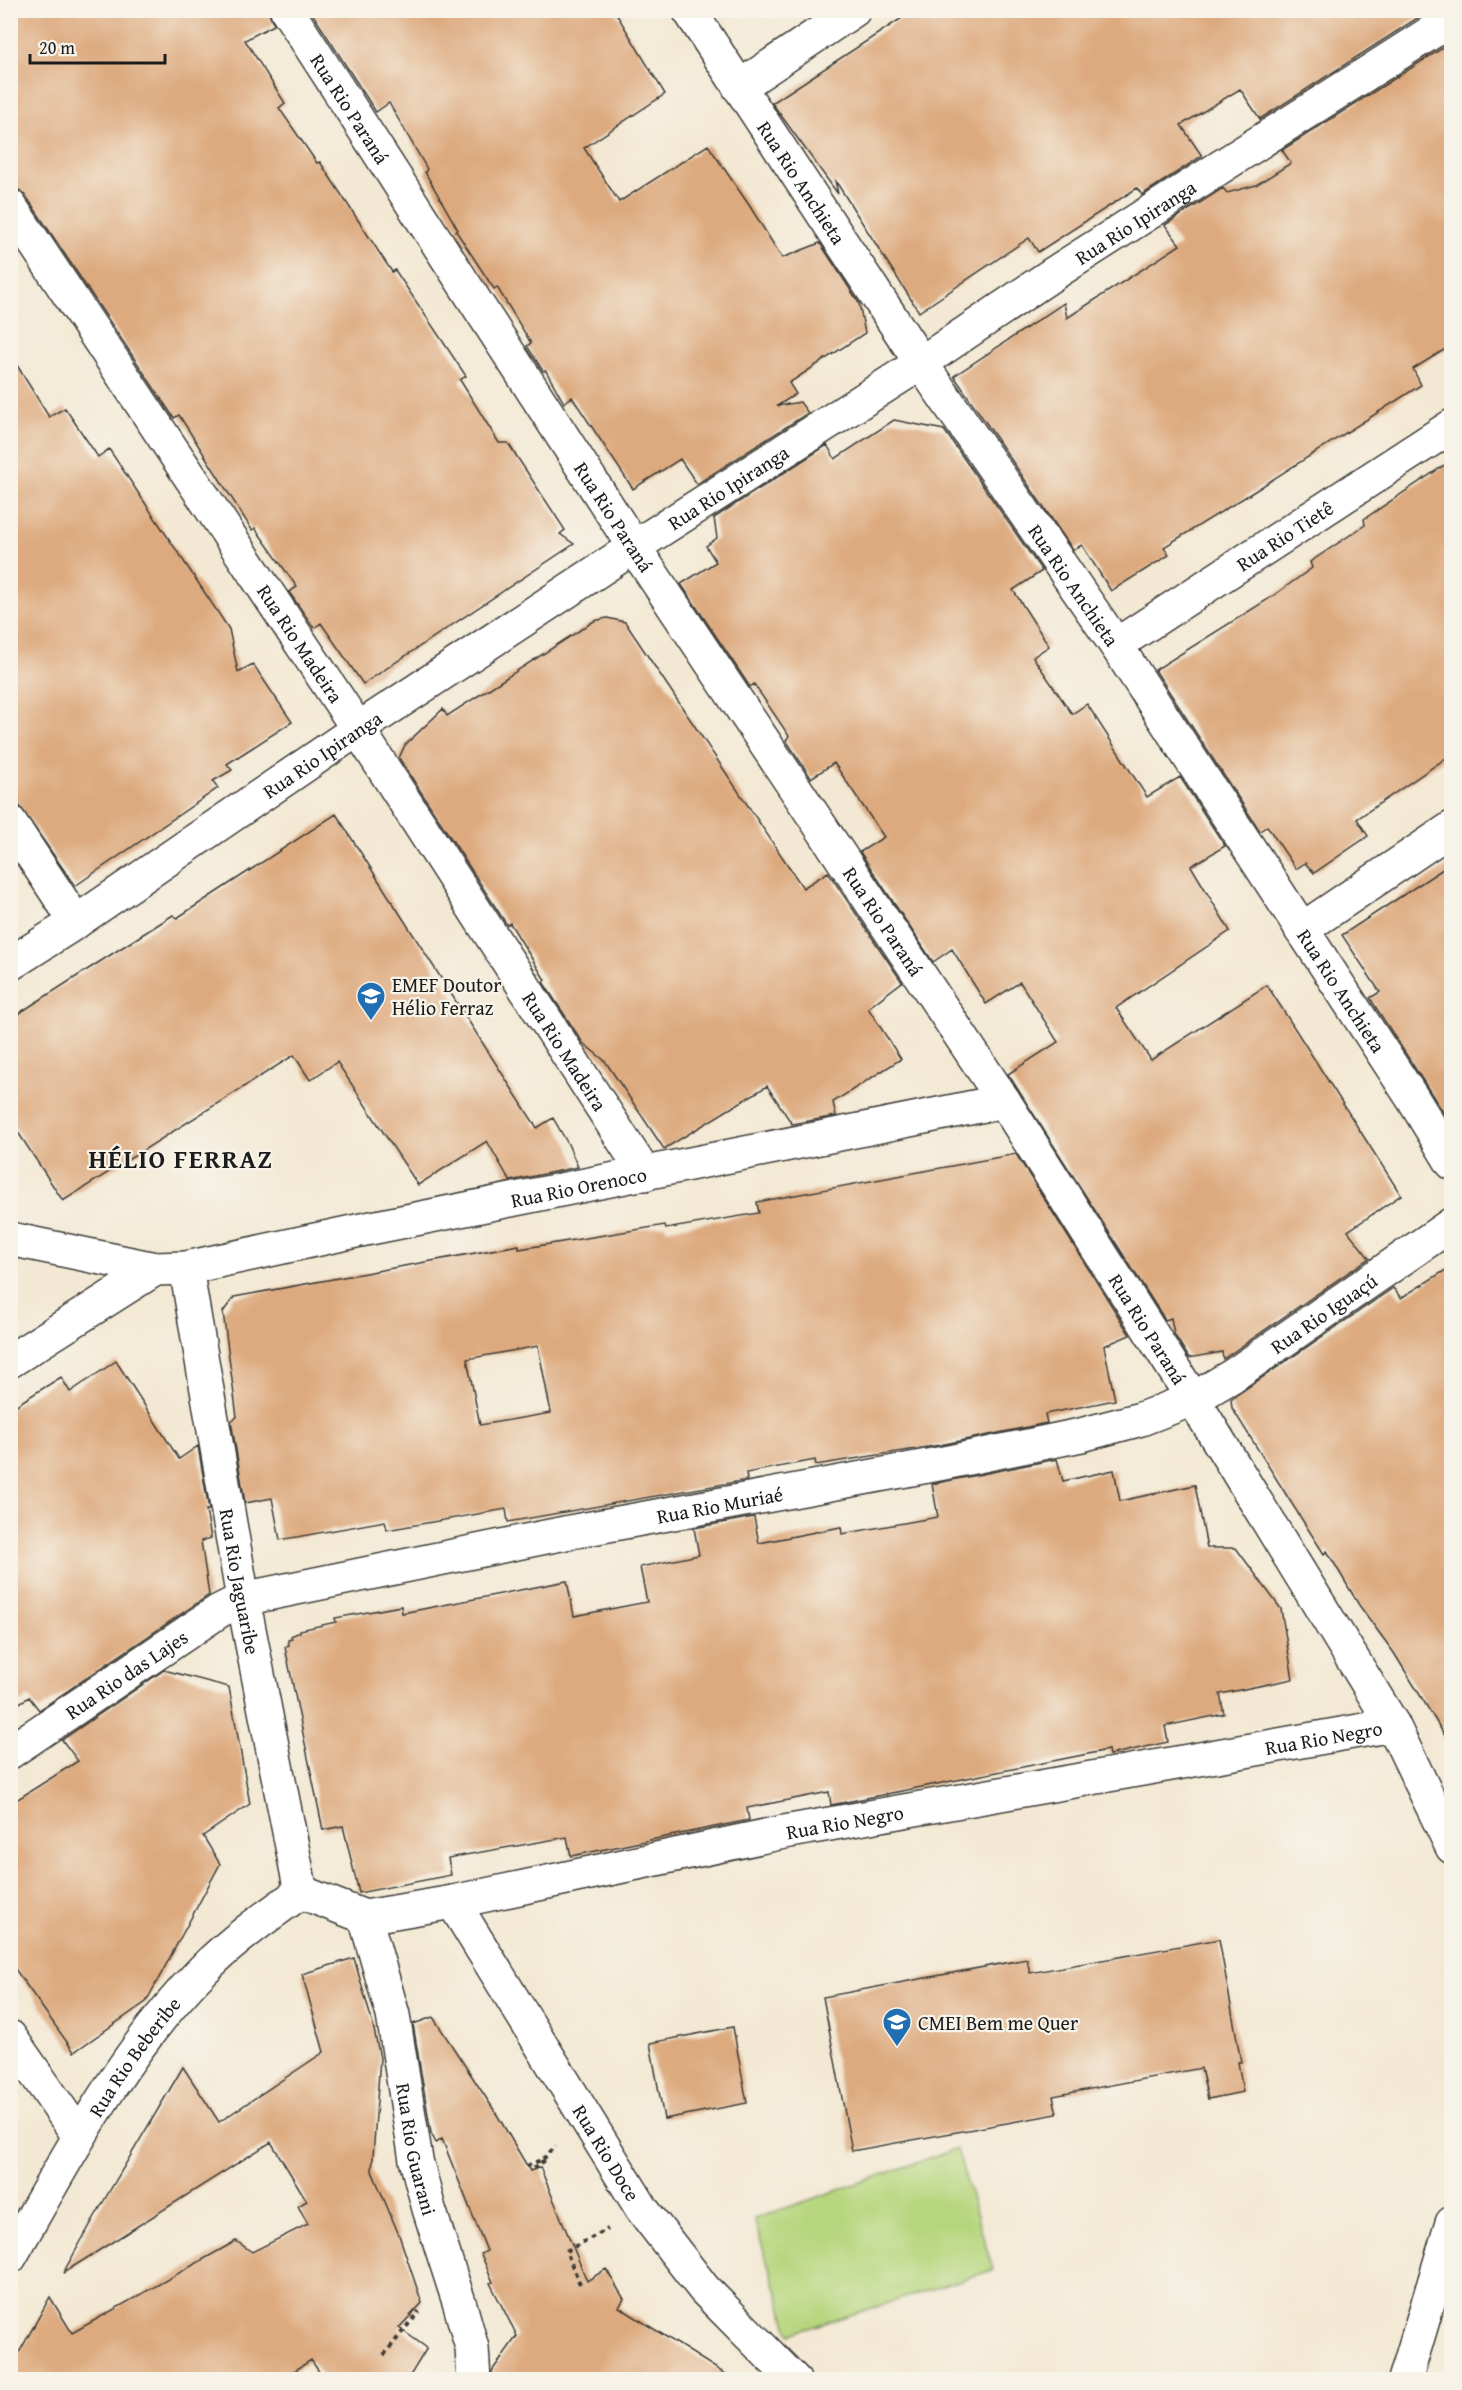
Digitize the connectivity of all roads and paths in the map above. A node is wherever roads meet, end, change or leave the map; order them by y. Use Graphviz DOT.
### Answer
graph roads {
  1 [pos="287,10"];
  2 [pos="689,10"];
  3 [pos="854,10"];
  4 [pos="1452,19"];
  5 [pos="739,87"];
  6 [pos="10,206"];
  7 [pos="921,363"];
  8 [pos="1452,426"];
  9 [pos="634,547"];
  10 [pos="1116,645"];
  11 [pos="358,729"];
  12 [pos="10,822"];
  13 [pos="1452,828"];
  14 [pos="76,922"];
  15 [pos="1301,930"];
  16 [pos="10,964"];
  17 [pos="1004,1101"];
  18 [pos="1452,1163"];
  19 [pos="645,1174"];
  20 [pos="1452,1224"];
  21 [pos="10,1239"];
  22 [pos="171,1268"];
  23 [pos="10,1361"];
  24 [pos="1193,1399"];
  25 [pos="243,1599"];
  26 [pos="1393,1725"];
  27 [pos="10,1752"];
  28 [pos="1452,1847"];
  29 [pos="301,1892"];
  30 [pos="453,1902"];
  31 [pos="364,1917"];
  32 [pos="10,2037"];
  33 [pos="79,2136"];
  34 [pos="526,2166"];
  35 [pos="532,2170"];
  36 [pos="1452,2223"];
  37 [pos="586,2242"];
  38 [pos="10,2257"];
  39 [pos="580,2284"];
  40 [pos="425,2304"];
  41 [pos="384,2355"];
  42 [pos="474,2379"];
  43 [pos="794,2379"];
  44 [pos="1405,2379"];
  1 -- 9 [label="street, Rua Rio Paraná"];
  2 -- 5 [label="street, Rua Rio Anchieta"];
  3 -- 5 [label="street"];
  4 -- 7 [label="street, Rua Rio Ipiranga"];
  5 -- 7 [label="street, Rua Rio Anchieta"];
  6 -- 11 [label="street, Rua Rio Madeira"];
  7 -- 9 [label="street, Rua Rio Ipiranga"];
  7 -- 10 [label="street, Rua Rio Anchieta"];
  8 -- 10 [label="street, Rua Rio Tietê"];
  9 -- 11 [label="street, Rua Rio Ipiranga"];
  9 -- 17 [label="street, Rua Rio Paraná"];
  10 -- 15 [label="street, Rua Rio Anchieta"];
  11 -- 14 [label="street, Rua Rio Ipiranga"];
  11 -- 19 [label="street, Rua Rio Madeira"];
  12 -- 14 [label="street"];
  13 -- 15 [label="street"];
  14 -- 16 [label="street, Rua Rio Ipiranga"];
  15 -- 18 [label="street, Rua Rio Anchieta"];
  17 -- 19 [label="street, Rua Rio Orenoco"];
  17 -- 24 [label="street, Rua Rio Paraná"];
  19 -- 22 [label="street, Rua Rio Orenoco"];
  20 -- 24 [label="street, Rua Rio Iguaçú"];
  21 -- 22 [label="street"];
  22 -- 23 [label="street"];
  22 -- 25 [label="street, Rua Rio Jaguaribe"];
  24 -- 25 [label="street, Rua Rio Muriaé"];
  24 -- 26 [label="street, Rua Rio Paraná"];
  25 -- 27 [label="street, Rua Rio das Lajes"];
  25 -- 29 [label="street, Rua Rio Jaguaribe"];
  26 -- 28 [label="street, Rua Rio Paraná"];
  26 -- 30 [label="street, Rua Rio Negro"];
  29 -- 31 [label="street"];
  29 -- 33 [label="street, Rua Rio Beberibe"];
  30 -- 31 [label="street, Rua Rio Negro"];
  30 -- 43 [label="street, Rua Rio Doce"];
  31 -- 42 [label="street, Rua Rio Guarani"];
  32 -- 33 [label="street"];
  33 -- 38 [label="street, Rua Rio Beberibe"];
  34 -- 35 [label="path"];
  36 -- 44 [label="street"];
  37 -- 39 [label="path"];
  40 -- 41 [label="path"];
}
